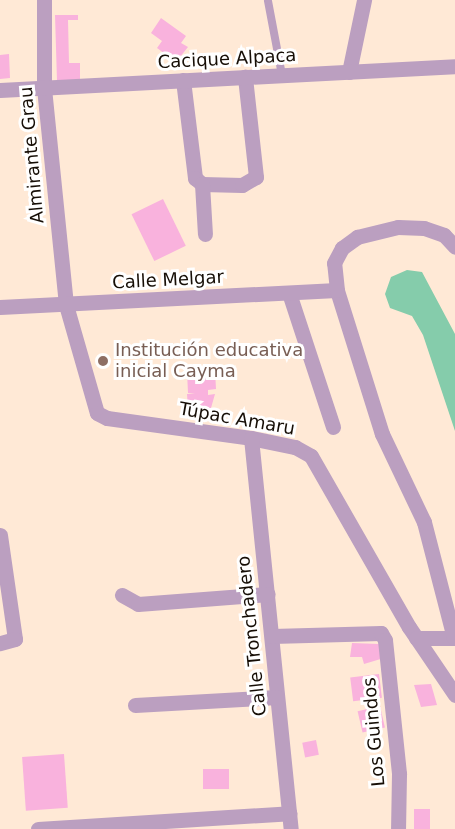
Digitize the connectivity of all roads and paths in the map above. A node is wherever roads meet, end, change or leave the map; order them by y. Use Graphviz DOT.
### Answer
graph roads {
  1 [pos="44,0"];
  2 [pos="364,0"];
  3 [pos="268,1"];
  4 [pos="455,66"];
  5 [pos="349,72"];
  6 [pos="282,75"];
  7 [pos="245,77"];
  8 [pos="183,80"];
  9 [pos="44,88"];
  10 [pos="0,90"];
  11 [pos="202,184"];
  12 [pos="205,234"];
  13 [pos="455,247"];
  14 [pos="337,290"];
  15 [pos="289,293"];
  16 [pos="66,305"];
  17 [pos="0,307"];
  18 [pos="333,427"];
  19 [pos="251,438"];
  20 [pos="0,535"];
  21 [pos="267,594"];
  22 [pos="122,595"];
  23 [pos="272,636"];
  24 [pos="416,638"];
  25 [pos="454,638"];
  26 [pos="0,643"];
  27 [pos="455,695"];
  28 [pos="277,697"];
  29 [pos="135,705"];
  30 [pos="290,821"];
  31 [pos="38,829"];
  32 [pos="398,829"];
  1 -- 9 [label="street, Almirante Grau"];
  2 -- 5 [label="street"];
  3 -- 6 [label="lane"];
  4 -- 5 [label="street, Cacique Alpaca"];
  5 -- 6 [label="street, Cacique Alpaca"];
  6 -- 7 [label="street, Cacique Alpaca"];
  7 -- 8 [label="street, Cacique Alpaca"];
  7 -- 11 [label="street"];
  8 -- 9 [label="street, Cacique Alpaca"];
  8 -- 11 [label="street"];
  9 -- 10 [label="street, Cacique Alpaca"];
  9 -- 16 [label="street, Almirante Grau"];
  11 -- 12 [label="street"];
  13 -- 14 [label="street"];
  14 -- 15 [label="street, Calle Melgar"];
  14 -- 25 [label="street"];
  15 -- 16 [label="street, Calle Melgar"];
  15 -- 18 [label="street"];
  16 -- 17 [label="street, Calle Melgar"];
  16 -- 19 [label="street, Túpac Amaru"];
  19 -- 21 [label="street, Calle Tronchadero"];
  19 -- 24 [label="street, Túpac Amaru"];
  20 -- 26 [label="street"];
  21 -- 22 [label="street"];
  21 -- 23 [label="street, Calle Tronchadero"];
  23 -- 28 [label="street, Calle Tronchadero"];
  23 -- 32 [label="street, Los Guindos"];
  24 -- 25 [label="street"];
  24 -- 27 [label="street, Túpac Amaru"];
  28 -- 29 [label="street"];
  28 -- 30 [label="street, Calle Tronchadero"];
  30 -- 31 [label="street"];
}
